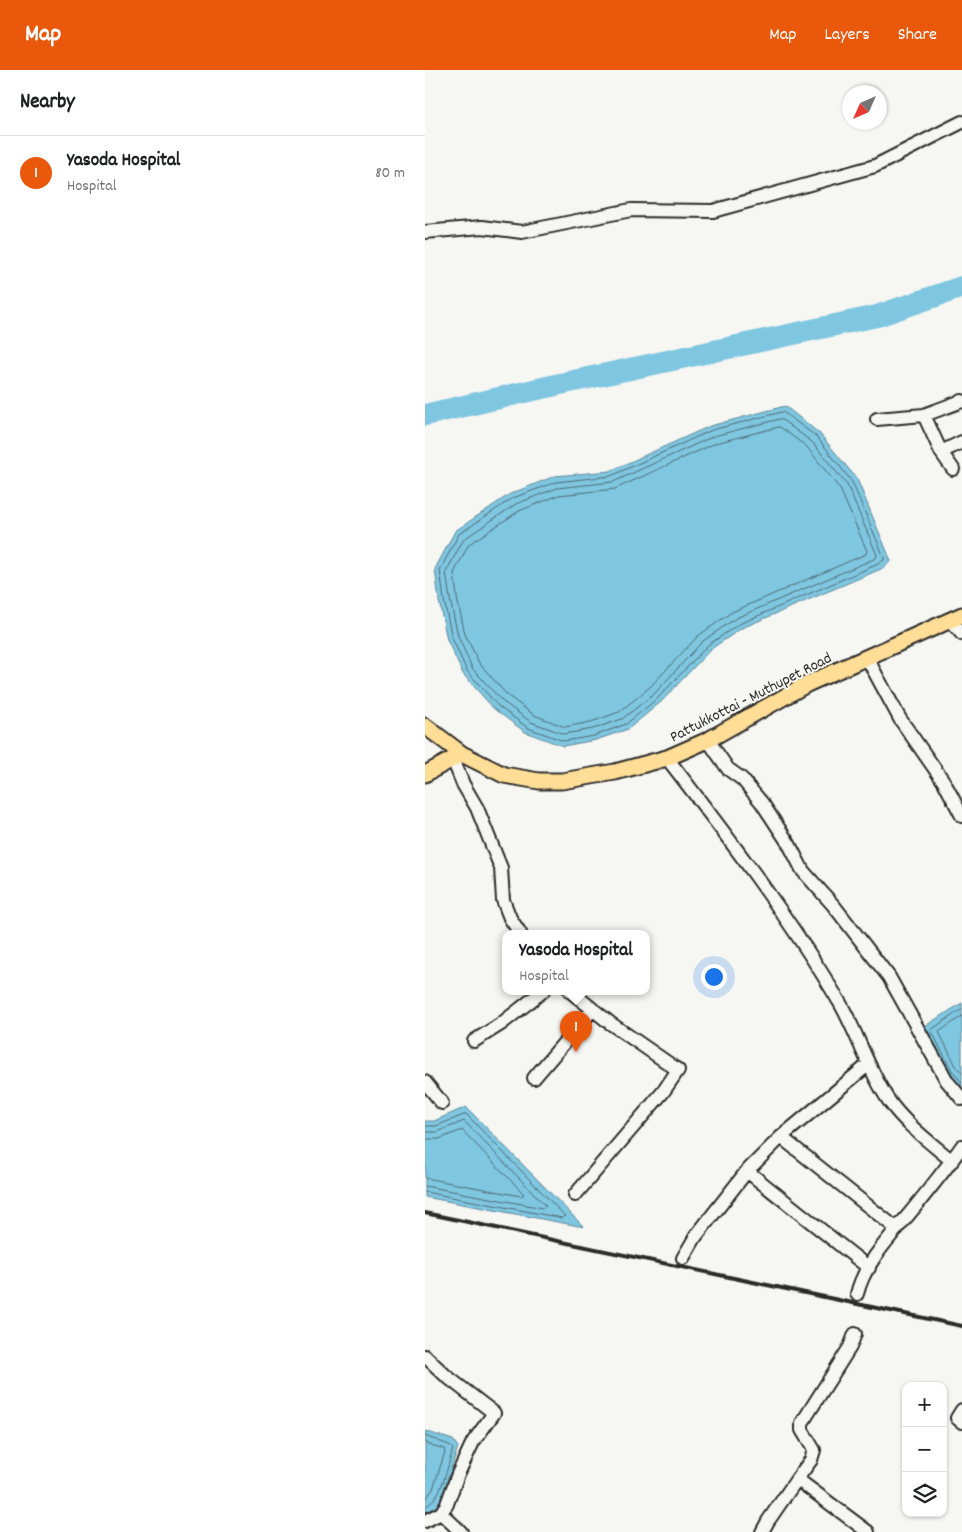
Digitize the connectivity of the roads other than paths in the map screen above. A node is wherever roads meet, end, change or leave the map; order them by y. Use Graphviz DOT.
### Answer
graph roads {
  1 [pos="962,122"];
  2 [pos="425,232"];
  3 [pos="962,403"];
  4 [pos="924,415"];
  5 [pos="877,419"];
  6 [pos="962,442"];
  7 [pos="941,452"];
  8 [pos="953,469"];
  9 [pos="956,618"];
  10 [pos="962,634"];
  11 [pos="867,658"];
  12 [pos="425,726"];
  13 [pos="708,740"];
  14 [pos="458,756"];
  15 [pos="667,758"];
  16 [pos="425,774"];
  17 [pos="962,816"];
  18 [pos="518,930"];
  19 [pos="538,995"];
  20 [pos="575,995"];
  21 [pos="593,1010"];
  22 [pos="474,1041"];
  23 [pos="869,1064"];
  24 [pos="534,1078"];
  25 [pos="425,1082"];
  26 [pos="962,1099"];
  27 [pos="442,1103"];
  28 [pos="781,1137"];
  29 [pos="962,1146"];
  30 [pos="952,1161"];
  31 [pos="747,1171"];
  32 [pos="575,1195"];
  33 [pos="897,1229"];
  34 [pos="683,1258"];
  35 [pos="869,1268"];
  36 [pos="857,1294"];
  37 [pos="855,1334"];
  38 [pos="425,1356"];
  39 [pos="962,1410"];
  40 [pos="962,1422"];
  41 [pos="797,1479"];
  42 [pos="441,1513"];
  43 [pos="425,1521"];
  44 [pos="461,1532"];
  45 [pos="762,1532"];
  46 [pos="868,1532"];
  1 -- 2 [label="street"];
  3 -- 4 [label="street"];
  4 -- 5 [label="street"];
  4 -- 7 [label="street"];
  6 -- 7 [label="street"];
  7 -- 8 [label="street"];
  9 -- 10 [label="street"];
  9 -- 11 [label="main road, Pattukkottai - Muthupet Road"];
  11 -- 13 [label="main road, Pattukkottai - Muthupet Road"];
  11 -- 17 [label="street"];
  12 -- 14 [label="main road, Pattukkottai - Muthupet Road"];
  13 -- 15 [label="main road, Pattukkottai - Muthupet Road"];
  13 -- 26 [label="street"];
  14 -- 15 [label="main road, Pattukkottai - Muthupet Road"];
  14 -- 16 [label="main road"];
  14 -- 18 [label="street"];
  15 -- 23 [label="street"];
  19 -- 22 [label="street"];
  20 -- 21 [label="street"];
  21 -- 24 [label="street"];
  21 -- 32 [label="street"];
  23 -- 28 [label="street"];
  23 -- 30 [label="street"];
  25 -- 27 [label="street"];
  28 -- 31 [label="street"];
  28 -- 33 [label="street"];
  29 -- 30 [label="street"];
  30 -- 33 [label="street"];
  31 -- 34 [label="street"];
  31 -- 35 [label="street"];
  33 -- 35 [label="street"];
  35 -- 36 [label="street"];
  37 -- 41 [label="street"];
  38 -- 42 [label="street"];
  39 -- 40 [label="street"];
  41 -- 45 [label="street"];
  41 -- 46 [label="street"];
  42 -- 43 [label="street"];
  42 -- 44 [label="street"];
}
